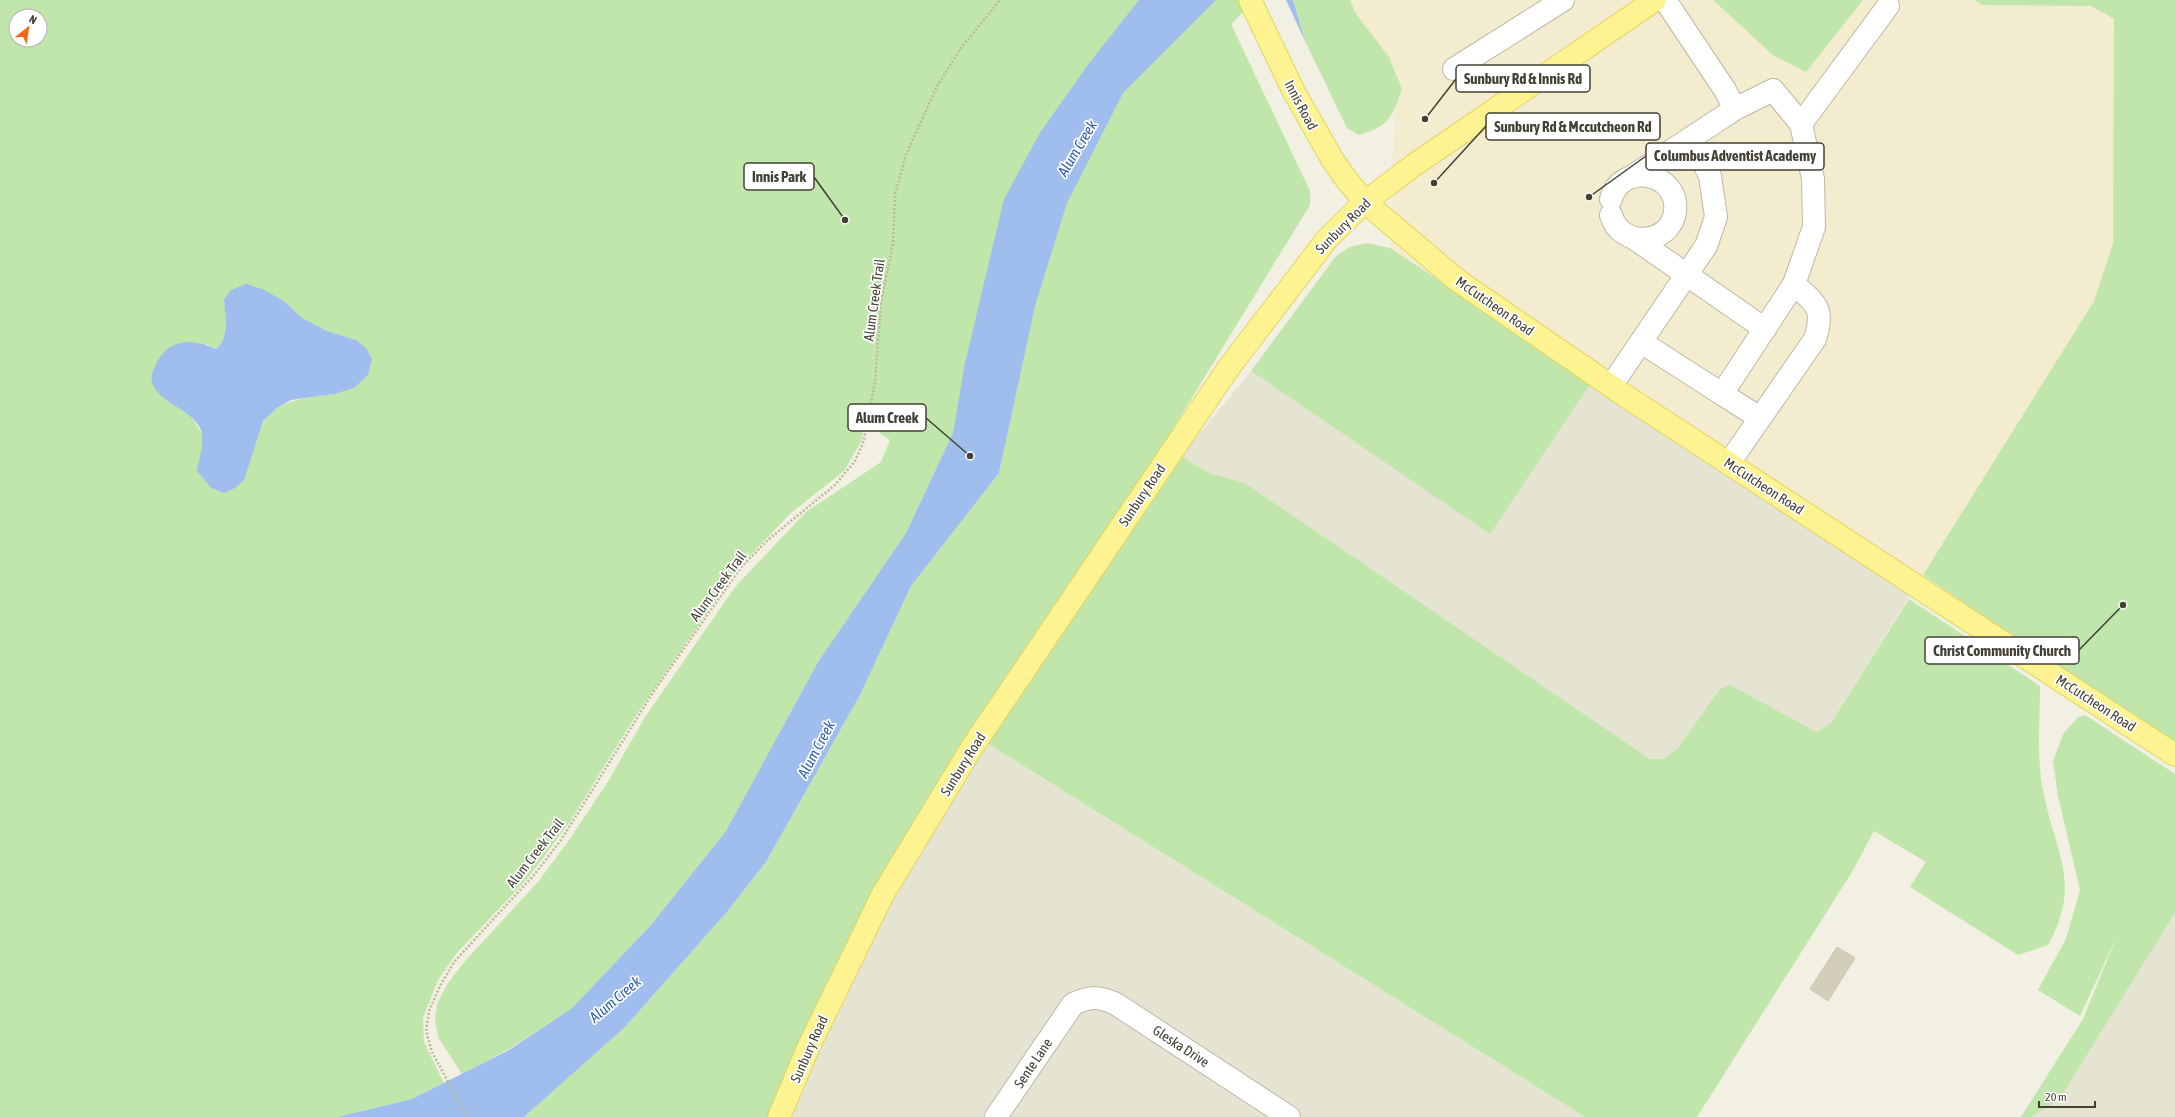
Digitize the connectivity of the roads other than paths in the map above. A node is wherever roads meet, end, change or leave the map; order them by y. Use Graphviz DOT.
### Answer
graph roads {
  1 [pos="1250,0"];
  2 [pos="1563,0"];
  3 [pos="1655,0"];
  4 [pos="1665,0"];
  5 [pos="1888,6"];
  6 [pos="1454,69"];
  7 [pos="1734,109"];
  8 [pos="1801,124"];
  9 [pos="1691,138"];
  10 [pos="1633,176"];
  11 [pos="1365,202"];
  12 [pos="1635,239"];
  13 [pos="1687,274"];
  14 [pos="1794,284"];
  15 [pos="1765,329"];
  16 [pos="1641,342"];
  17 [pos="1612,386"];
  18 [pos="1722,394"];
  19 [pos="1760,418"];
  20 [pos="1729,463"];
  21 [pos="2175,755"];
  22 [pos="1069,1009"];
  23 [pos="779,1117"];
  24 [pos="996,1117"];
  25 [pos="1289,1117"];
  1 -- 11 [label="main road, Innis Road"];
  2 -- 6 [label="street"];
  3 -- 11 [label="main road, Sunbury Road"];
  4 -- 7 [label="street"];
  5 -- 8 [label="street"];
  7 -- 8 [label="street"];
  7 -- 9 [label="street"];
  8 -- 14 [label="street"];
  9 -- 10 [label="street"];
  9 -- 13 [label="street"];
  10 -- 12 [label="street"];
  10 -- 12 [label="street"];
  11 -- 17 [label="main road, McCutcheon Road"];
  11 -- 23 [label="main road, Sunbury Road"];
  12 -- 13 [label="street"];
  13 -- 15 [label="street"];
  13 -- 16 [label="street"];
  14 -- 15 [label="street"];
  14 -- 19 [label="street"];
  15 -- 18 [label="street"];
  16 -- 17 [label="street"];
  16 -- 18 [label="street"];
  17 -- 20 [label="main road, McCutcheon Road"];
  18 -- 19 [label="street"];
  19 -- 20 [label="street"];
  20 -- 21 [label="main road, McCutcheon Road"];
  22 -- 24 [label="street, Sente Lane"];
  22 -- 25 [label="street, Gleska Drive"];
}
